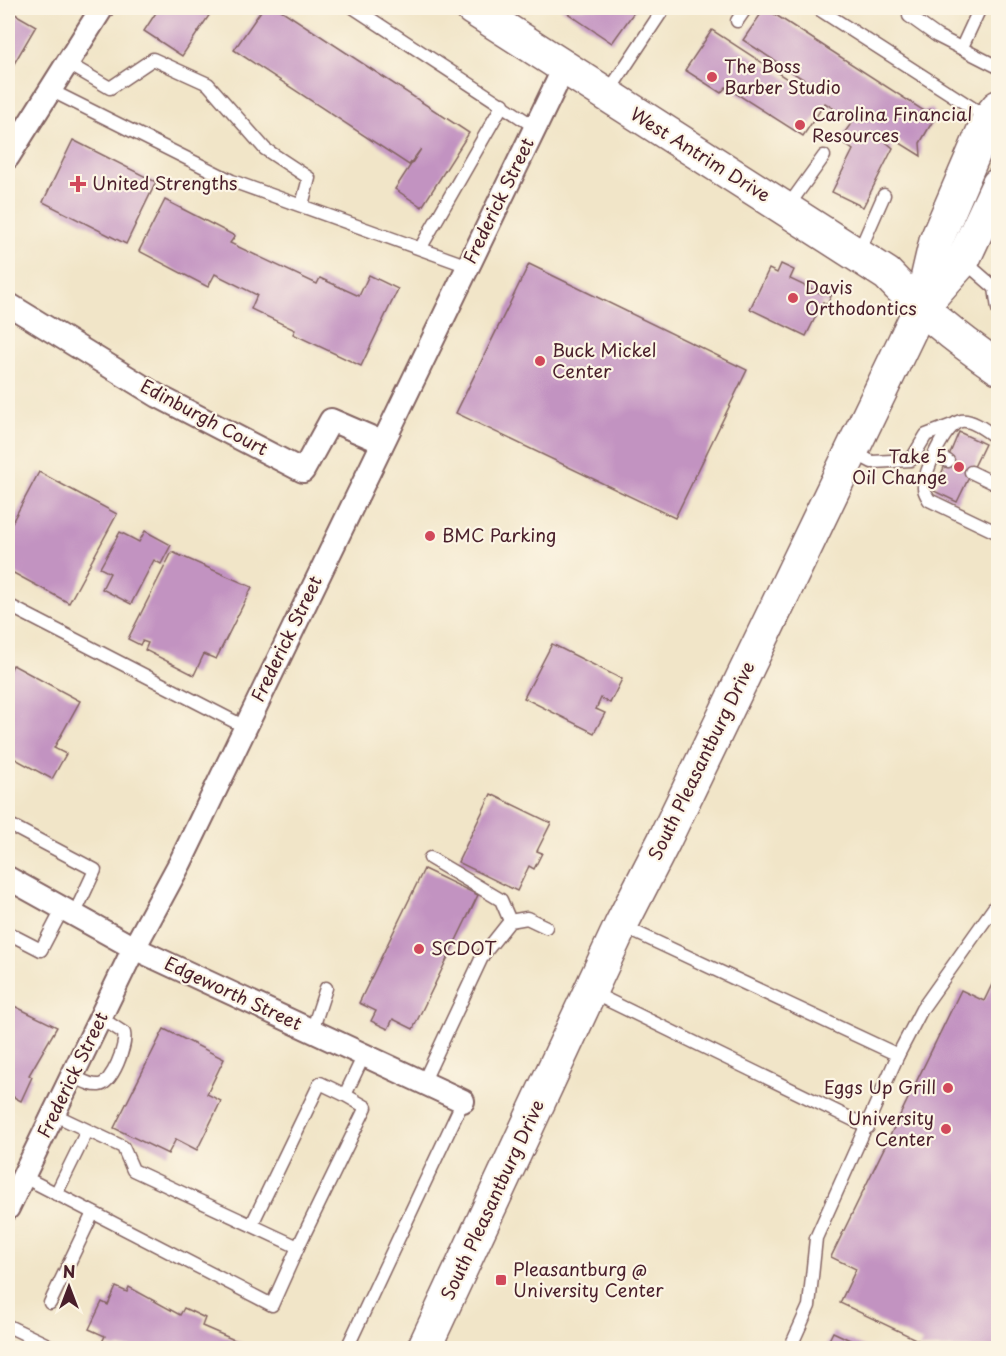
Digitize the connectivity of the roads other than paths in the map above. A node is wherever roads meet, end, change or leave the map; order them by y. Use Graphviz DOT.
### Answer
graph roads {
  1 [pos="102,8"];
  2 [pos="354,8"];
  3 [pos="664,8"];
  4 [pos="746,8"];
  5 [pos="817,8"];
  6 [pos="915,8"];
  7 [pos="980,8"];
  8 [pos="488,12"];
  9 [pos="737,21"];
  10 [pos="962,47"];
  11 [pos="68,63"];
  12 [pos="999,67"];
  13 [pos="564,68"];
  14 [pos="50,90"];
  15 [pos="606,95"];
  16 [pos="503,104"];
  17 [pos="994,113"];
  18 [pos="535,127"];
  19 [pos="8,156"];
  20 [pos="824,156"];
  21 [pos="999,185"];
  22 [pos="884,195"];
  23 [pos="302,205"];
  24 [pos="786,210"];
  25 [pos="421,247"];
  26 [pos="857,255"];
  27 [pos="963,260"];
  28 [pos="468,266"];
  29 [pos="997,285"];
  30 [pos="8,304"];
  31 [pos="920,309"];
  32 [pos="999,309"];
  33 [pos="999,368"];
  34 [pos="952,425"];
  35 [pos="999,439"];
  36 [pos="382,442"];
  37 [pos="851,452"];
  38 [pos="935,454"];
  39 [pos="948,461"];
  40 [pos="970,472"];
  41 [pos="999,485"];
  42 [pos="999,533"];
  43 [pos="8,605"];
  44 [pos="245,727"];
  45 [pos="8,824"];
  46 [pos="430,858"];
  47 [pos="8,878"];
  48 [pos="999,902"];
  49 [pos="68,911"];
  50 [pos="510,921"];
  51 [pos="621,925"];
  52 [pos="546,927"];
  53 [pos="8,933"];
  54 [pos="134,948"];
  55 [pos="326,988"];
  56 [pos="590,992"];
  57 [pos="101,1018"];
  58 [pos="312,1031"];
  59 [pos="364,1055"];
  60 [pos="898,1055"];
  61 [pos="72,1076"];
  62 [pos="423,1083"];
  63 [pos="345,1095"];
  64 [pos="463,1101"];
  65 [pos="53,1114"];
  66 [pos="868,1128"];
  67 [pos="87,1131"];
  68 [pos="24,1177"];
  69 [pos="56,1194"];
  70 [pos="8,1208"];
  71 [pos="93,1213"];
  72 [pos="252,1224"];
  73 [pos="298,1247"];
  74 [pos="50,1303"];
  75 [pos="8,1326"];
  76 [pos="54,1348"];
  77 [pos="347,1348"];
  78 [pos="424,1348"];
  79 [pos="790,1348"];
  1 -- 11 [label="street"];
  2 -- 16 [label="lane"];
  3 -- 15 [label="lane"];
  4 -- 9 [label="lane"];
  5 -- 17 [label="lane"];
  6 -- 10 [label="lane"];
  7 -- 10 [label="lane"];
  8 -- 13 [label="main road, West Antrim Drive"];
  10 -- 12 [label="lane"];
  11 -- 14 [label="street"];
  11 -- 23 [label="lane"];
  13 -- 15 [label="main road, West Antrim Drive"];
  13 -- 18 [label="street, Frederick Street"];
  14 -- 19 [label="street"];
  14 -- 23 [label="lane"];
  15 -- 24 [label="main road, West Antrim Drive"];
  16 -- 18 [label="lane"];
  16 -- 25 [label="lane"];
  17 -- 31 [label="main road"];
  18 -- 28 [label="street, Frederick Street"];
  20 -- 24 [label="lane"];
  21 -- 27 [label="main road, South Pleasantburg Drive"];
  22 -- 26 [label="lane"];
  23 -- 25 [label="lane"];
  24 -- 26 [label="main road, West Antrim Drive"];
  25 -- 28 [label="lane"];
  26 -- 31 [label="main road, West Antrim Drive"];
  27 -- 29 [label="lane"];
  27 -- 31 [label="main road, South Pleasantburg Drive"];
  28 -- 36 [label="street, Frederick Street"];
  29 -- 32 [label="lane"];
  30 -- 36 [label="street, Edinburgh Court"];
  31 -- 33 [label="main road, West Antrim Drive"];
  31 -- 37 [label="main road, South Pleasantburg Drive"];
  34 -- 35 [label="lane"];
  34 -- 37 [label="lane"];
  34 -- 38 [label="lane"];
  36 -- 44 [label="street, Frederick Street"];
  37 -- 51 [label="main road, South Pleasantburg Drive"];
  38 -- 39 [label="lane"];
  38 -- 42 [label="lane"];
  40 -- 41 [label="lane"];
  43 -- 44 [label="lane"];
  44 -- 54 [label="street, Frederick Street"];
  45 -- 49 [label="lane"];
  46 -- 50 [label="lane"];
  47 -- 49 [label="street, Edgeworth Street"];
  48 -- 60 [label="lane"];
  49 -- 53 [label="lane"];
  49 -- 54 [label="street, Edgeworth Street"];
  50 -- 52 [label="lane"];
  50 -- 62 [label="lane"];
  51 -- 56 [label="main road, South Pleasantburg Drive"];
  51 -- 60 [label="lane"];
  54 -- 57 [label="street, Frederick Street"];
  54 -- 58 [label="street, Edgeworth Street"];
  55 -- 58 [label="lane"];
  56 -- 66 [label="lane"];
  56 -- 78 [label="main road, South Pleasantburg Drive"];
  57 -- 61 [label="street, Frederick Street"];
  57 -- 61 [label="lane"];
  58 -- 59 [label="street, Edgeworth Street"];
  59 -- 62 [label="street, Edgeworth Street"];
  59 -- 63 [label="lane"];
  60 -- 66 [label="lane"];
  61 -- 65 [label="street, Frederick Street"];
  62 -- 64 [label="street, Edgeworth Street"];
  63 -- 72 [label="lane"];
  63 -- 73 [label="lane"];
  64 -- 77 [label="lane"];
  65 -- 67 [label="lane"];
  65 -- 68 [label="street, Frederick Street"];
  66 -- 79 [label="lane"];
  67 -- 69 [label="lane"];
  67 -- 72 [label="lane"];
  68 -- 69 [label="lane"];
  68 -- 70 [label="street, Frederick Street"];
  69 -- 71 [label="lane"];
  71 -- 73 [label="lane"];
  71 -- 74 [label="lane"];
  72 -- 73 [label="lane"];
  75 -- 76 [label="lane"];
}
